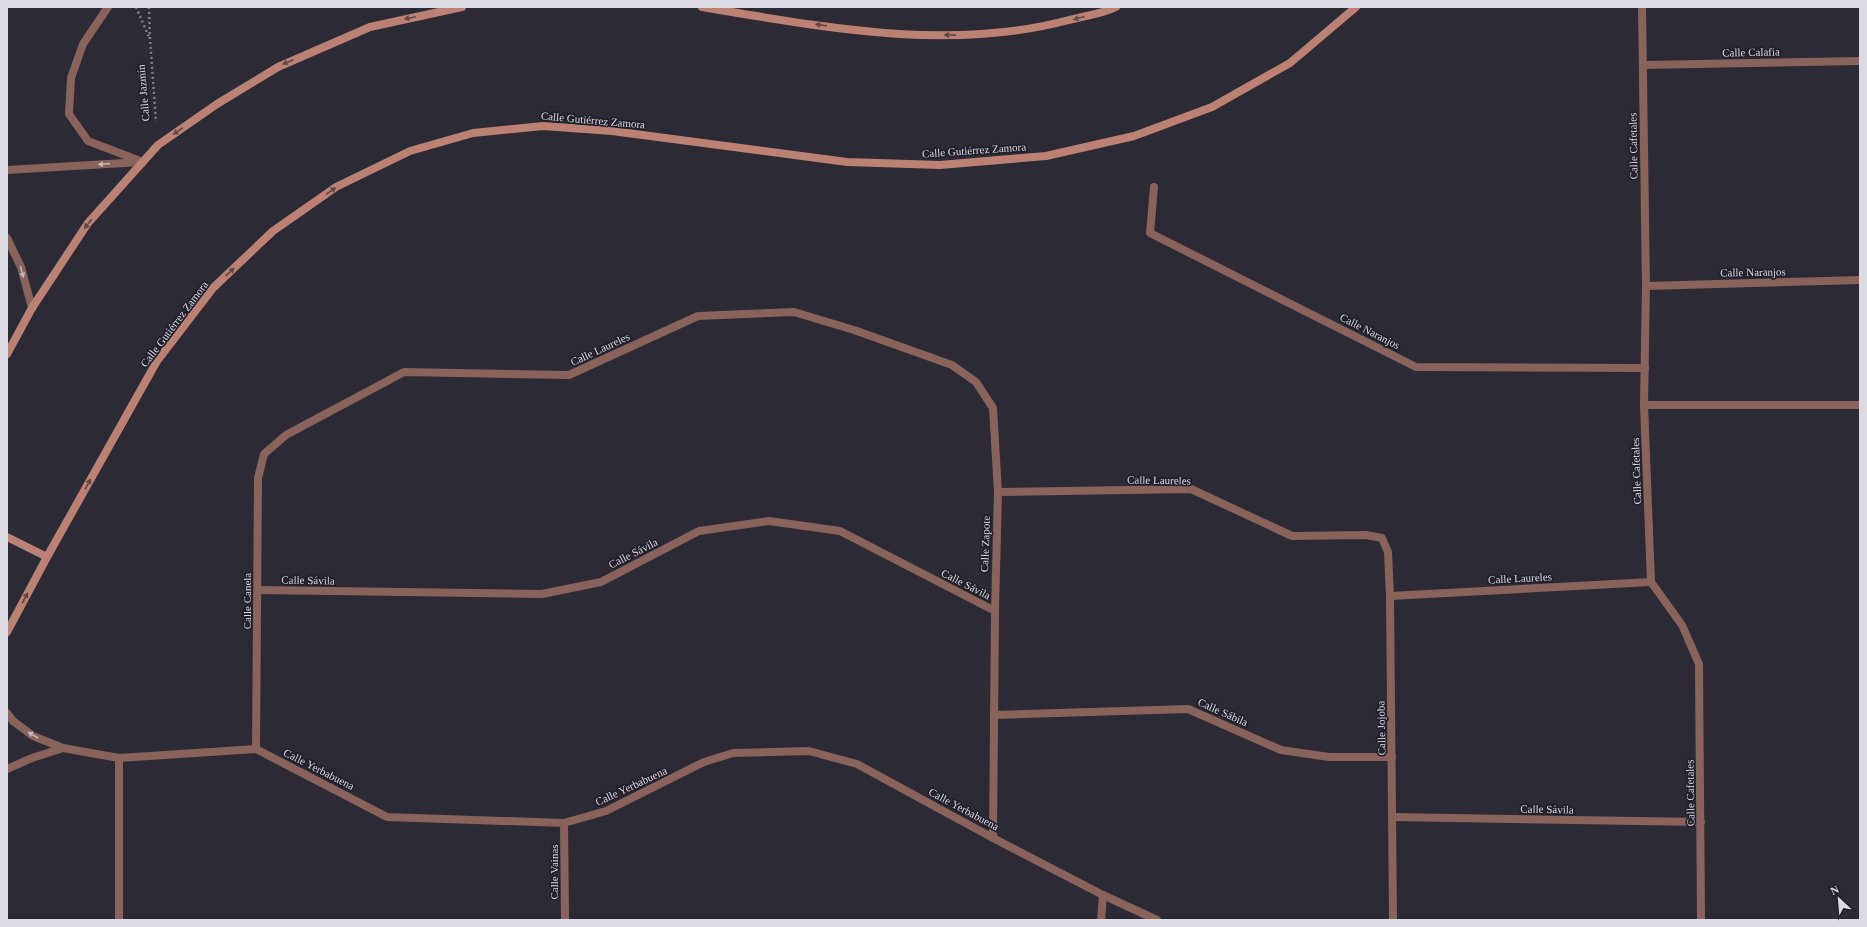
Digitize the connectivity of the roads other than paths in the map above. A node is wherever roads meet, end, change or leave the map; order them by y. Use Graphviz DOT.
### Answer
graph roads {
  1 [pos="462,7"];
  2 [pos="707,7"];
  3 [pos="1116,7"];
  4 [pos="1356,7"];
  5 [pos="1642,7"];
  6 [pos="106,8"];
  7 [pos="1860,61"];
  8 [pos="1643,65"];
  9 [pos="143,162"];
  10 [pos="7,170"];
  11 [pos="1154,187"];
  12 [pos="7,238"];
  13 [pos="1860,280"];
  14 [pos="1646,286"];
  15 [pos="32,308"];
  16 [pos="7,354"];
  17 [pos="952,364"];
  18 [pos="1645,368"];
  19 [pos="1644,405"];
  20 [pos="1860,405"];
  21 [pos="264,454"];
  22 [pos="998,492"];
  23 [pos="7,537"];
  24 [pos="1382,538"];
  25 [pos="47,557"];
  26 [pos="1651,582"];
  27 [pos="258,590"];
  28 [pos="1390,596"];
  29 [pos="994,611"];
  30 [pos="7,632"];
  31 [pos="7,713"];
  32 [pos="994,715"];
  33 [pos="63,748"];
  34 [pos="256,749"];
  35 [pos="1392,757"];
  36 [pos="119,758"];
  37 [pos="7,769"];
  38 [pos="1392,817"];
  39 [pos="1701,822"];
  40 [pos="564,823"];
  41 [pos="994,838"];
  42 [pos="1103,895"];
  43 [pos="119,920"];
  44 [pos="565,920"];
  45 [pos="1101,920"];
  46 [pos="1157,920"];
  47 [pos="1393,920"];
  48 [pos="1701,920"];
  1 -- 9 [label="main road, one-way"];
  3 -- 2 [label="main road, one-way"];
  25 -- 4 [label="main road, Calle Gutiérrez Zamora, one-way"];
  5 -- 8 [label="street, Calle Cafetales"];
  6 -- 9 [label="street"];
  7 -- 8 [label="street, Calle Calafia"];
  8 -- 14 [label="street, Calle Cafetales"];
  9 -- 10 [label="street, one-way"];
  9 -- 15 [label="main road, one-way"];
  11 -- 18 [label="street, Calle Naranjos"];
  12 -- 15 [label="street, one-way"];
  13 -- 14 [label="street, Calle Naranjos"];
  14 -- 18 [label="street, Calle Cafetales"];
  15 -- 16 [label="main road"];
  17 -- 21 [label="street, Calle Laureles"];
  17 -- 22 [label="street, Calle Zapote"];
  18 -- 19 [label="street, Calle Cafetales"];
  19 -- 20 [label="street"];
  19 -- 26 [label="street, Calle Cafetales"];
  21 -- 27 [label="street, Calle Canela"];
  22 -- 24 [label="street, Calle Laureles"];
  22 -- 29 [label="street, Calle Zapote"];
  23 -- 25 [label="main road"];
  24 -- 28 [label="street, Calle Jojoba"];
  30 -- 25 [label="main road, Calle Gutiérrez Zamora, one-way"];
  26 -- 28 [label="street, Calle Laureles"];
  26 -- 39 [label="street, Calle Cafetales"];
  27 -- 29 [label="street, Calle Sávila"];
  27 -- 34 [label="street, Calle Canela"];
  28 -- 35 [label="street, Calle Jojoba"];
  29 -- 32 [label="street, Calle Zapote"];
  33 -- 31 [label="street, one-way"];
  32 -- 35 [label="street, Calle Sábila"];
  32 -- 41 [label="street, Calle Zapote"];
  33 -- 36 [label="street"];
  33 -- 37 [label="street"];
  34 -- 36 [label="street"];
  34 -- 40 [label="street, Calle Yerbabuena"];
  35 -- 38 [label="street, Calle Jojoba"];
  36 -- 43 [label="street"];
  38 -- 39 [label="street, Calle Sávila"];
  38 -- 47 [label="street, Calle Jojoba"];
  39 -- 48 [label="street, Calle Cafetales"];
  40 -- 41 [label="street, Calle Yerbabuena"];
  40 -- 44 [label="street, Calle Vainas"];
  41 -- 42 [label="street, Calle Yerbabuena"];
  42 -- 45 [label="street"];
  42 -- 46 [label="street, Calle Yerbabuena"];
}
